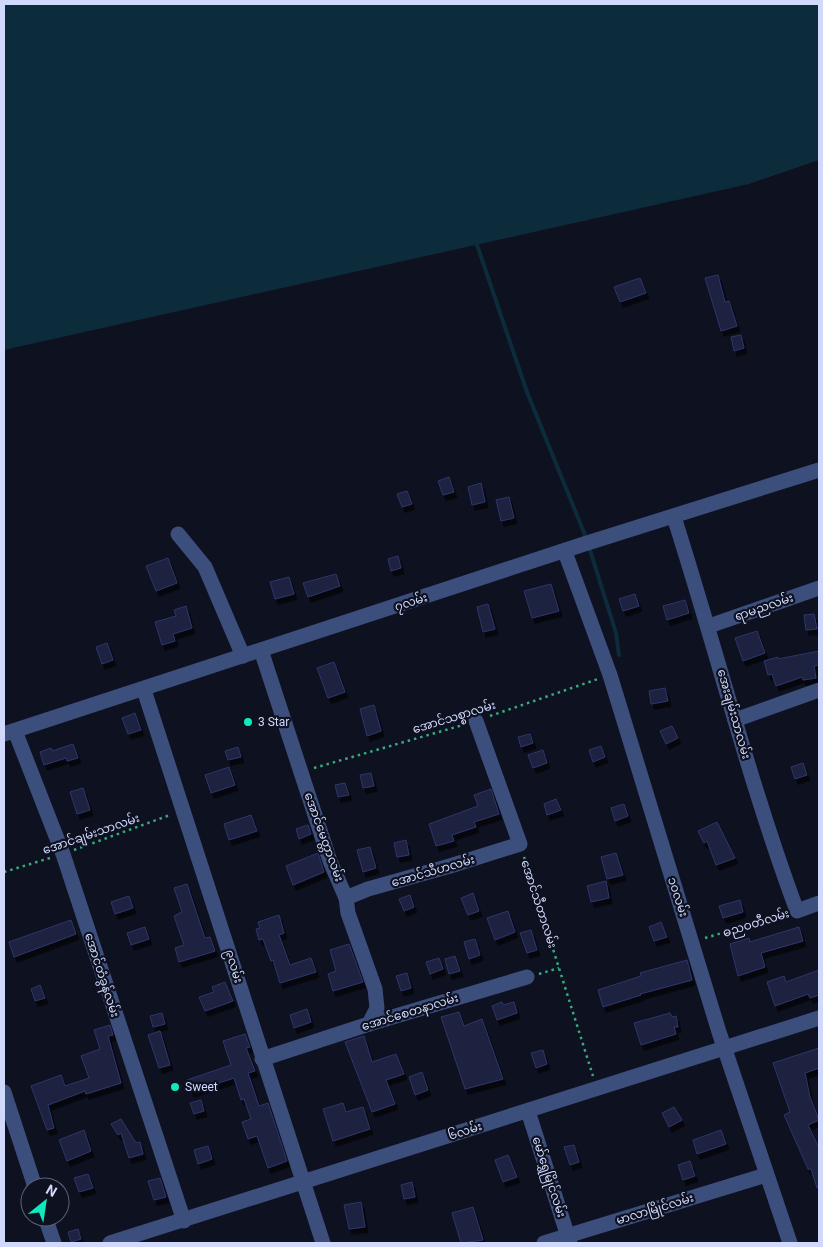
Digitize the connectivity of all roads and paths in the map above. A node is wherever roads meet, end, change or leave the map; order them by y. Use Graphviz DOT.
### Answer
graph roads {
  1 [pos="819,470"];
  2 [pos="674,517"];
  3 [pos="178,534"];
  4 [pos="565,552"];
  5 [pos="819,588"];
  6 [pos="709,626"];
  7 [pos="261,650"];
  8 [pos="243,656"];
  9 [pos="610,675"];
  10 [pos="144,690"];
  11 [pos="819,690"];
  12 [pos="735,720"];
  13 [pos="476,721"];
  14 [pos="9,733"];
  15 [pos="301,772"];
  16 [pos="184,810"];
  17 [pos="520,844"];
  18 [pos="63,854"];
  19 [pos="4,872"];
  20 [pos="346,898"];
  21 [pos="819,903"];
  22 [pos="797,911"];
  23 [pos="692,942"];
  24 [pos="559,968"];
  25 [pos="528,977"];
  26 [pos="819,1018"];
  27 [pos="369,1024"];
  28 [pos="725,1048"];
  29 [pos="262,1060"];
  30 [pos="597,1089"];
  31 [pos="4,1092"];
  32 [pos="528,1111"];
  33 [pos="766,1175"];
  34 [pos="32,1177"];
  35 [pos="303,1183"];
  36 [pos="184,1221"];
  37 [pos="48,1227"];
  38 [pos="569,1240"];
  39 [pos="54,1243"];
  40 [pos="110,1243"];
  41 [pos="324,1243"];
  42 [pos="544,1243"];
  43 [pos="790,1243"];
  1 -- 2 [label="street, ၇လမ်း"];
  2 -- 4 [label="street, ၇လမ်း"];
  2 -- 6 [label="street, အေးချမ်းသာလမ်း"];
  3 -- 8 [label="street"];
  4 -- 7 [label="street, ၇လမ်း"];
  4 -- 9 [label="street, ၁၀လမ်း"];
  5 -- 6 [label="street, ရာမညလမ်း"];
  6 -- 12 [label="street, အေးချမ်းသာလမ်း"];
  7 -- 8 [label="street, ၇လမ်း"];
  7 -- 15 [label="street, အောင်မေတ္တာလမ်း"];
  8 -- 10 [label="street, ၇လမ်း"];
  9 -- 13 [label="path, အောင်သစ္စာလမ်း"];
  9 -- 23 [label="street, ၁၀လမ်း"];
  10 -- 14 [label="street, ၇လမ်း"];
  10 -- 16 [label="street, ၉လမ်း"];
  11 -- 12 [label="street"];
  12 -- 22 [label="street, အေးချမ်းသာလမ်း"];
  13 -- 15 [label="path, အောင်သစ္စာလမ်း"];
  13 -- 17 [label="street, အောင်သီတာလမ်း"];
  14 -- 18 [label="street, အောင်တံခွန်လမ်း"];
  15 -- 20 [label="street, အောင်မေတ္တာလမ်း"];
  16 -- 18 [label="path, အောင်ချမ်းသာလမ်း"];
  16 -- 29 [label="street, ၉လမ်း"];
  17 -- 20 [label="street, အောင်သီဟလမ်း"];
  17 -- 24 [label="path, အောင်သီတာလမ်း"];
  18 -- 19 [label="path, အောင်ချမ်းသာလမ်း"];
  18 -- 36 [label="street, အောင်တံခွန်လမ်း"];
  20 -- 27 [label="street, အောင်မေတ္တာလမ်း"];
  21 -- 22 [label="street, ဓညဝတီလမ်း"];
  22 -- 23 [label="path, ဓညဝတီလမ်း"];
  23 -- 28 [label="street, ၁၀လမ်း"];
  24 -- 25 [label="path"];
  24 -- 30 [label="path, အောင်သီတာလမ်း"];
  25 -- 27 [label="street, အောင်စေတနာလမ်း"];
  26 -- 28 [label="street, ၆လမ်း"];
  27 -- 29 [label="street, အောင်စေတနာလမ်း"];
  28 -- 30 [label="street, ၆လမ်း"];
  28 -- 33 [label="street, ၁၀လမ်း"];
  29 -- 35 [label="street, ၉လမ်း"];
  30 -- 32 [label="street, ၆လမ်း"];
  31 -- 34 [label="street"];
  32 -- 35 [label="street, ၆လမ်း"];
  32 -- 38 [label="street, မော်ရွှေမြိုင်လမ်း"];
  33 -- 38 [label="street, မာလာမြိုင်လမ်း"];
  33 -- 43 [label="street, ၁၀လမ်း"];
  35 -- 36 [label="street, ၆လမ်း"];
  35 -- 41 [label="street, ၉လမ်း"];
  36 -- 40 [label="street, ၆လမ်း"];
  37 -- 39 [label="street"];
  38 -- 42 [label="street, မာလာမြိုင်လမ်း"];
}
